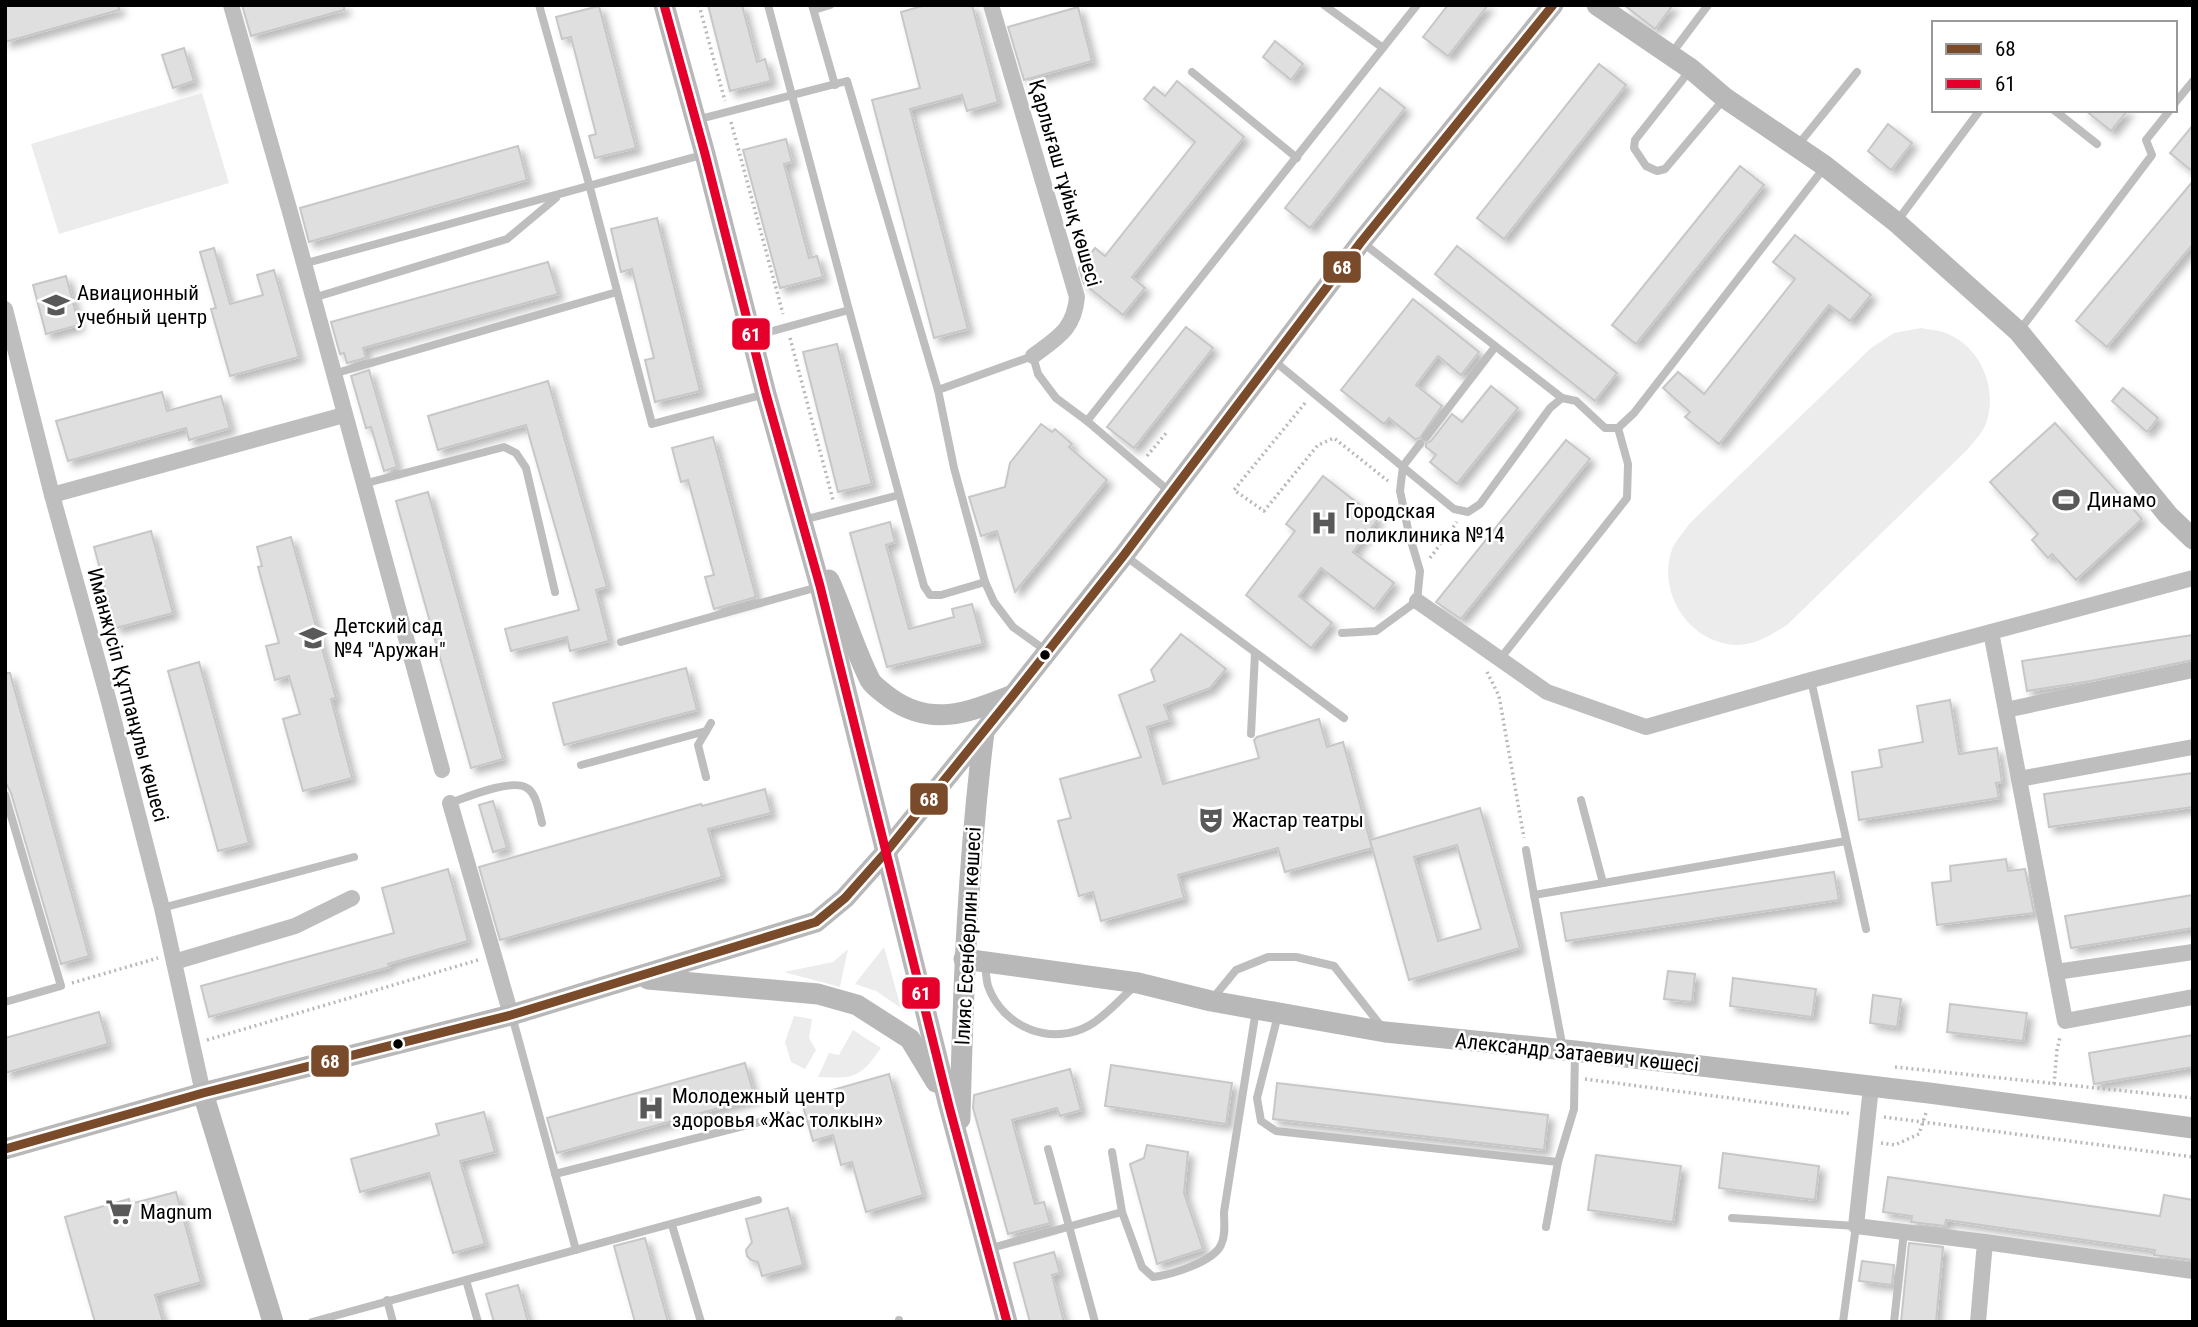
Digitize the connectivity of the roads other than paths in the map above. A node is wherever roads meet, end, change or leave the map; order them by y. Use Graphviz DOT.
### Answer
graph roads {
  1 [pos="231,5"];
  2 [pos="539,5"];
  3 [pos="664,5"];
  4 [pos="768,5"];
  5 [pos="830,5"];
  6 [pos="992,5"];
  7 [pos="1324,5"];
  8 [pos="1417,5"];
  9 [pos="1553,5"];
  10 [pos="1708,5"];
  11 [pos="813,7"];
  12 [pos="1601,9"];
  13 [pos="1383,48"];
  14 [pos="1669,56"];
  15 [pos="1691,69"];
  16 [pos="1192,72"];
  17 [pos="1857,72"];
  18 [pos="2193,81"];
  19 [pos="835,85"];
  20 [pos="792,95"];
  21 [pos="1725,98"];
  22 [pos="2177,101"];
  23 [pos="1978,112"];
  24 [pos="2057,112"];
  25 [pos="2168,112"];
  26 [pos="696,120"];
  27 [pos="2097,144"];
  28 [pos="1796,148"];
  29 [pos="705,154"];
  30 [pos="1297,158"];
  31 [pos="1825,166"];
  32 [pos="589,184"];
  33 [pos="559,195"];
  34 [pos="1896,222"];
  35 [pos="1361,242"];
  36 [pos="303,264"];
  37 [pos="617,292"];
  38 [pos="313,298"];
  39 [pos="5,309"];
  40 [pos="849,310"];
  41 [pos="2019,332"];
  42 [pos="751,337"];
  43 [pos="1495,347"];
  44 [pos="1032,356"];
  45 [pos="1272,359"];
  46 [pos="333,374"];
  47 [pos="938,390"];
  48 [pos="766,394"];
  49 [pos="1563,398"];
  50 [pos="344,415"];
  51 [pos="1087,421"];
  52 [pos="1618,428"];
  53 [pos="1403,466"];
  54 [pos="363,484"];
  55 [pos="1170,492"];
  56 [pos="52,495"];
  57 [pos="899,495"];
  58 [pos="804,526"];
  59 [pos="2193,539"];
  60 [pos="1124,555"];
  61 [pos="2193,578"];
  62 [pos="985,582"];
  63 [pos="820,586"];
  64 [pos="555,592"];
  65 [pos="1417,601"];
  66 [pos="1991,632"];
  67 [pos="1342,633"];
  68 [pos="621,642"];
  69 [pos="1048,652"];
  70 [pos="1255,653"];
  71 [pos="1500,659"];
  72 [pos="2193,670"];
  73 [pos="1811,680"];
  74 [pos="1014,694"];
  75 [pos="2006,710"];
  76 [pos="1344,718"];
  77 [pos="984,732"];
  78 [pos="1251,734"];
  79 [pos="2193,747"];
  80 [pos="580,765"];
  81 [pos="442,770"];
  82 [pos="706,777"];
  83 [pos="2019,779"];
  84 [pos="5,795"];
  85 [pos="1581,800"];
  86 [pos="450,803"];
  87 [pos="542,824"];
  88 [pos="1846,841"];
  89 [pos="1526,850"];
  90 [pos="886,852"];
  91 [pos="354,857"];
  92 [pos="1603,883"];
  93 [pos="1534,895"];
  94 [pos="352,898"];
  95 [pos="162,908"];
  96 [pos="1866,929"];
  97 [pos="2193,953"];
  98 [pos="974,960"];
  99 [pos="168,964"];
  100 [pos="2056,972"];
  101 [pos="635,978"];
  102 [pos="1138,984"];
  103 [pos="2193,997"];
  104 [pos="1211,1001"];
  105 [pos="5,1002"];
  106 [pos="1256,1008"];
  107 [pos="1279,1013"];
  108 [pos="511,1015"];
  109 [pos="1385,1032"];
  110 [pos="1569,1051"];
  111 [pos="1871,1087"];
  112 [pos="203,1093"];
  113 [pos="949,1106"];
  114 [pos="787,1115"];
  115 [pos="2193,1128"];
  116 [pos="959,1142"];
  117 [pos="5,1149"];
  118 [pos="1048,1149"];
  119 [pos="1112,1152"];
  120 [pos="1558,1162"];
  121 [pos="555,1174"];
  122 [pos="758,1200"];
  123 [pos="1122,1212"];
  124 [pos="1732,1218"];
  125 [pos="671,1225"];
  126 [pos="1856,1226"];
  127 [pos="1069,1227"];
  128 [pos="1546,1227"];
  129 [pos="1904,1232"];
  130 [pos="1985,1242"];
  131 [pos="988,1249"];
  132 [pos="576,1250"];
  133 [pos="2193,1272"];
  134 [pos="466,1280"];
  135 [pos="387,1300"];
  136 [pos="273,1322"];
  137 [pos="312,1322"];
  138 [pos="393,1322"];
  139 [pos="478,1322"];
  140 [pos="701,1322"];
  141 [pos="1007,1322"];
  142 [pos="1095,1322"];
  143 [pos="1843,1322"];
  144 [pos="1894,1322"];
  145 [pos="1978,1322"];
  1 -- 36 [label="street"];
  2 -- 32 [label="lane"];
  3 -- 26 [label="main road"];
  4 -- 20 [label="lane"];
  5 -- 11 [label="lane"];
  6 -- 44 [label="street, Қарлығаш тұйық көшесі"];
  7 -- 13 [label="lane"];
  8 -- 13 [label="lane"];
  9 -- 35 [label="main road"];
  10 -- 14 [label="lane"];
  11 -- 19 [label="lane"];
  12 -- 14 [label="main road"];
  13 -- 30 [label="lane"];
  14 -- 15 [label="main road"];
  15 -- 21 [label="main road"];
  15 -- 21 [label="lane"];
  16 -- 30 [label="lane"];
  17 -- 28 [label="lane"];
  18 -- 22 [label="lane"];
  19 -- 20 [label="lane"];
  19 -- 47 [label="lane"];
  20 -- 26 [label="lane"];
  20 -- 40 [label="lane"];
  21 -- 28 [label="main road"];
  23 -- 34 [label="lane"];
  24 -- 27 [label="lane"];
  25 -- 41 [label="lane"];
  26 -- 29 [label="main road"];
  28 -- 31 [label="main road"];
  29 -- 32 [label="lane"];
  29 -- 42 [label="main road"];
  30 -- 51 [label="lane"];
  31 -- 34 [label="main road"];
  31 -- 52 [label="lane"];
  32 -- 33 [label="lane"];
  32 -- 37 [label="lane"];
  33 -- 36 [label="lane"];
  33 -- 38 [label="lane"];
  34 -- 41 [label="main road"];
  35 -- 43 [label="lane"];
  35 -- 45 [label="main road"];
  36 -- 38 [label="street"];
  37 -- 46 [label="lane"];
  37 -- 48 [label="lane"];
  38 -- 46 [label="street"];
  39 -- 56 [label="street, Иманжүсіп Құтпанұлы көшесі"];
  40 -- 42 [label="lane"];
  40 -- 57 [label="lane"];
  41 -- 59 [label="main road"];
  42 -- 48 [label="main road"];
  43 -- 49 [label="lane"];
  43 -- 53 [label="lane"];
  44 -- 47 [label="lane"];
  44 -- 51 [label="lane"];
  45 -- 53 [label="lane"];
  45 -- 55 [label="main road"];
  46 -- 50 [label="street"];
  47 -- 62 [label="lane"];
  48 -- 58 [label="main road"];
  49 -- 52 [label="lane"];
  49 -- 53 [label="lane"];
  50 -- 54 [label="street"];
  50 -- 56 [label="street"];
  51 -- 55 [label="lane"];
  52 -- 71 [label="lane"];
  53 -- 65 [label="lane"];
  54 -- 64 [label="lane"];
  54 -- 81 [label="street"];
  55 -- 60 [label="main road"];
  56 -- 95 [label="street, Иманжүсіп Құтпанұлы көшесі"];
  57 -- 58 [label="lane"];
  57 -- 62 [label="lane"];
  58 -- 63 [label="main road"];
  58 -- 74 [label="main road"];
  60 -- 69 [label="main road"];
  60 -- 70 [label="lane"];
  61 -- 66 [label="street"];
  62 -- 69 [label="lane"];
  63 -- 68 [label="lane"];
  63 -- 90 [label="main road"];
  65 -- 67 [label="lane"];
  65 -- 71 [label="street"];
  66 -- 73 [label="street"];
  66 -- 75 [label="street"];
  69 -- 74 [label="main road"];
  70 -- 76 [label="lane"];
  70 -- 78 [label="lane"];
  71 -- 73 [label="street"];
  72 -- 75 [label="street"];
  73 -- 88 [label="lane"];
  74 -- 77 [label="main road"];
  75 -- 83 [label="street"];
  77 -- 90 [label="main road"];
  77 -- 98 [label="main road, Ілияс Есенберлин көшесі"];
  79 -- 83 [label="street"];
  80 -- 82 [label="lane"];
  83 -- 100 [label="street"];
  84 -- 105 [label="lane"];
  85 -- 92 [label="lane"];
  86 -- 87 [label="lane"];
  86 -- 108 [label="street"];
  88 -- 92 [label="lane"];
  88 -- 96 [label="lane"];
  89 -- 93 [label="lane"];
  90 -- 101 [label="main road"];
  90 -- 113 [label="main road"];
  91 -- 95 [label="lane"];
  92 -- 93 [label="lane"];
  93 -- 110 [label="lane"];
  94 -- 99 [label="street"];
  95 -- 99 [label="street, Иманжүсіп Құтпанұлы көшесі"];
  97 -- 100 [label="street"];
  98 -- 102 [label="main road, Александр Затаевич көшесі"];
  98 -- 102 [label="lane"];
  98 -- 116 [label="main road, Ілияс Есенберлин көшесі"];
  99 -- 112 [label="street, Иманжүсіп Құтпанұлы көшесі"];
  100 -- 103 [label="street"];
  101 -- 108 [label="main road"];
  101 -- 113 [label="main road"];
  102 -- 104 [label="main road, Александр Затаевич көшесі"];
  104 -- 106 [label="main road, Александр Затаевич көшесі"];
  104 -- 109 [label="lane"];
  106 -- 107 [label="main road, Александр Затаевич көшесі"];
  106 -- 123 [label="lane"];
  107 -- 109 [label="main road, Александр Затаевич көшесі"];
  107 -- 120 [label="lane"];
  108 -- 112 [label="main road"];
  108 -- 121 [label="lane"];
  109 -- 110 [label="main road, Александр Затаевич көшесі"];
  110 -- 111 [label="main road, Александр Затаевич көшесі"];
  110 -- 120 [label="lane"];
  111 -- 115 [label="main road, Александр Затаевич көшесі"];
  111 -- 126 [label="street"];
  112 -- 117 [label="main road"];
  112 -- 136 [label="main road"];
  113 -- 116 [label="main road"];
  114 -- 121 [label="lane"];
  116 -- 131 [label="main road"];
  118 -- 127 [label="lane"];
  119 -- 123 [label="lane"];
  120 -- 128 [label="lane"];
  121 -- 132 [label="lane"];
  122 -- 125 [label="lane"];
  123 -- 127 [label="lane"];
  124 -- 126 [label="lane"];
  125 -- 132 [label="lane"];
  125 -- 140 [label="lane"];
  126 -- 129 [label="street"];
  126 -- 143 [label="lane"];
  127 -- 131 [label="lane"];
  127 -- 142 [label="lane"];
  129 -- 130 [label="street"];
  129 -- 144 [label="lane"];
  130 -- 133 [label="street"];
  130 -- 145 [label="street"];
  131 -- 141 [label="main road"];
  132 -- 134 [label="lane"];
  134 -- 135 [label="lane"];
  134 -- 139 [label="lane"];
  135 -- 137 [label="lane"];
  135 -- 138 [label="lane"];
}
